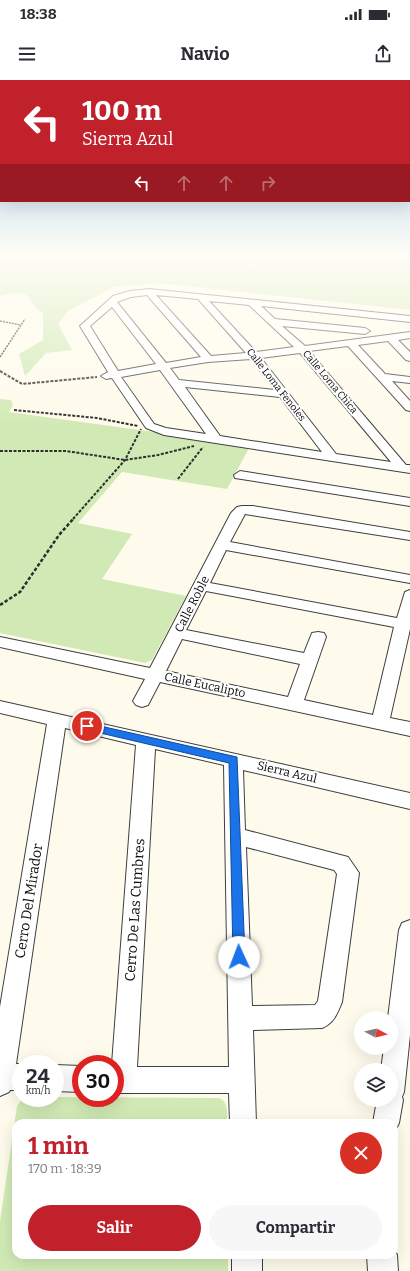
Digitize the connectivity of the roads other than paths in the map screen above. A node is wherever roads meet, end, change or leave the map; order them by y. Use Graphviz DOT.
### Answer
graph roads {
  1 [pos="99,313"];
  2 [pos="121,313"];
  3 [pos="167,313"];
  4 [pos="216,313"];
  5 [pos="263,313"];
  6 [pos="350,313"];
  7 [pos="410,319"];
  8 [pos="274,322"];
  9 [pos="365,331"];
  10 [pos="408,336"];
  11 [pos="390,337"];
  12 [pos="351,343"];
  13 [pos="302,349"];
  14 [pos="256,356"];
  15 [pos="410,358"];
  16 [pos="208,359"];
  17 [pos="164,369"];
  18 [pos="112,376"];
  19 [pos="382,377"];
  20 [pos="410,380"];
  21 [pos="176,383"];
  22 [pos="283,394"];
  23 [pos="410,408"];
  24 [pos="216,440"];
  25 [pos="332,457"];
  26 [pos="406,468"];
  27 [pos="240,475"];
  28 [pos="410,502"];
  29 [pos="410,536"];
  30 [pos="222,545"];
  31 [pos="410,579"];
  32 [pos="201,586"];
  33 [pos="410,594"];
  34 [pos="403,624"];
  35 [pos="177,633"];
  36 [pos="318,637"];
  37 [pos="0,642"];
  38 [pos="310,660"];
  39 [pos="156,674"];
  40 [pos="142,701"];
  41 [pos="294,704"];
  42 [pos="0,707"];
  43 [pos="57,720"];
  44 [pos="380,723"];
  45 [pos="410,729"];
  46 [pos="146,739"];
  47 [pos="234,760"];
  48 [pos="410,801"];
  49 [pos="236,836"];
  50 [pos="410,930"];
  51 [pos="240,1018"];
  52 [pos="121,1055"];
  53 [pos="394,1063"];
  54 [pos="5,1078"];
  55 [pos="124,1080"];
  56 [pos="242,1080"];
  57 [pos="389,1107"];
  58 [pos="243,1119"];
  59 [pos="387,1119"];
  60 [pos="247,1259"];
  61 [pos="382,1259"];
  62 [pos="247,1271"];
  63 [pos="383,1271"];
  1 -- 18 [label="street"];
  2 -- 17 [label="street"];
  3 -- 16 [label="street"];
  4 -- 14 [label="street, Calle Loma Fenoles"];
  5 -- 8 [label="street, Calle Loma Chica"];
  6 -- 7 [label="street"];
  8 -- 9 [label="street"];
  8 -- 13 [label="street, Calle Loma Chica"];
  10 -- 11 [label="street"];
  11 -- 12 [label="street"];
  11 -- 15 [label="street"];
  12 -- 13 [label="street"];
  12 -- 19 [label="street"];
  13 -- 14 [label="street"];
  13 -- 26 [label="street, Calle Loma Chica"];
  14 -- 16 [label="street"];
  14 -- 17 [label="street"];
  14 -- 22 [label="street, Calle Loma Fenoles"];
  16 -- 17 [label="street"];
  17 -- 18 [label="street"];
  17 -- 21 [label="street"];
  18 -- 24 [label="street"];
  19 -- 20 [label="street"];
  19 -- 23 [label="street"];
  21 -- 22 [label="street"];
  21 -- 24 [label="street"];
  22 -- 25 [label="street, Calle Loma Fenoles"];
  24 -- 25 [label="street"];
  25 -- 26 [label="street"];
  27 -- 28 [label="street"];
  29 -- 30 [label="street, Calle Roble"];
  30 -- 31 [label="street"];
  30 -- 32 [label="street, Calle Roble"];
  32 -- 34 [label="street"];
  32 -- 35 [label="street, Calle Roble"];
  33 -- 34 [label="street"];
  34 -- 44 [label="street"];
  35 -- 38 [label="street"];
  35 -- 39 [label="street, Calle Roble"];
  36 -- 38 [label="street"];
  37 -- 39 [label="street, Calle Eucalipto"];
  38 -- 41 [label="street"];
  39 -- 40 [label="street, Calle Roble"];
  39 -- 41 [label="street, Calle Eucalipto"];
  41 -- 44 [label="street, Calle Eucalipto"];
  42 -- 43 [label="street, Sierra Azul"];
  43 -- 46 [label="street, Sierra Azul"];
  43 -- 54 [label="street, Cerro Del Mirador"];
  44 -- 45 [label="street, Calle Eucalipto"];
  46 -- 47 [label="street, Sierra Azul"];
  46 -- 52 [label="street, Cerro De Las Cumbres"];
  47 -- 48 [label="street, Sierra Azul"];
  47 -- 49 [label="street"];
  49 -- 51 [label="street"];
  49 -- 51 [label="street"];
  50 -- 53 [label="street"];
  51 -- 56 [label="street"];
  55 -- 56 [label="street"];
  56 -- 58 [label="street"];
  57 -- 59 [label="street"];
  60 -- 62 [label="street"];
  61 -- 63 [label="street"];
}
